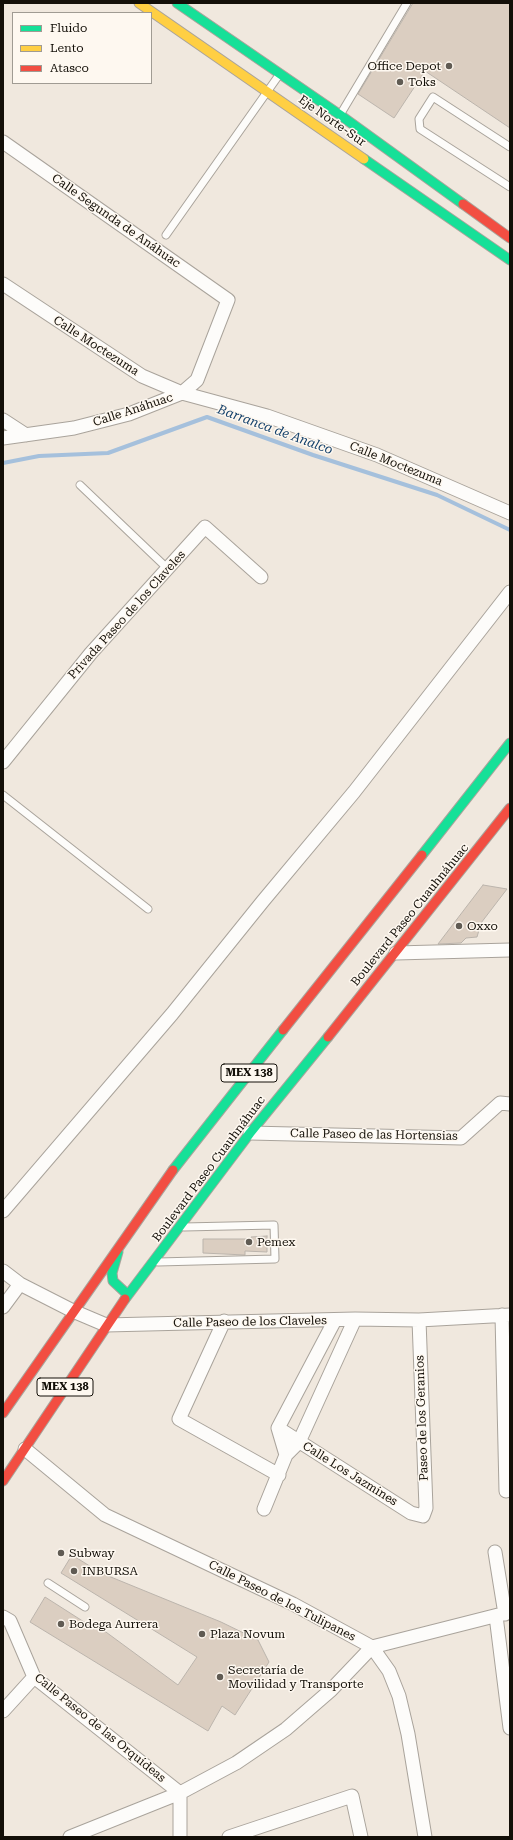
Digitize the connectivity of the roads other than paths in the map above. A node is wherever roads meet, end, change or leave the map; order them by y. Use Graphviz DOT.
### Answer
graph roads {
  1 [pos="139,3"];
  2 [pos="177,3"];
  3 [pos="407,3"];
  4 [pos="280,74"];
  5 [pos="269,91"];
  6 [pos="340,115"];
  7 [pos="3,142"];
  8 [pos="510,147"];
  9 [pos="510,187"];
  10 [pos="166,235"];
  11 [pos="510,238"];
  12 [pos="510,260"];
  13 [pos="3,284"];
  14 [pos="228,300"];
  15 [pos="182,393"];
  16 [pos="3,420"];
  17 [pos="26,435"];
  18 [pos="3,438"];
  19 [pos="80,485"];
  20 [pos="510,513"];
  21 [pos="168,568"];
  22 [pos="261,577"];
  23 [pos="510,592"];
  24 [pos="510,743"];
  25 [pos="3,762"];
  26 [pos="3,795"];
  27 [pos="510,808"];
  28 [pos="148,909"];
  29 [pos="510,950"];
  30 [pos="396,953"];
  31 [pos="510,1104"];
  32 [pos="250,1133"];
  33 [pos="3,1211"];
  34 [pos="179,1227"];
  35 [pos="120,1244"];
  36 [pos="154,1262"];
  37 [pos="3,1271"];
  38 [pos="20,1284"];
  39 [pos="128,1295"];
  40 [pos="3,1306"];
  41 [pos="73,1311"];
  42 [pos="506,1315"];
  43 [pos="355,1319"];
  44 [pos="335,1320"];
  45 [pos="418,1320"];
  46 [pos="224,1322"];
  47 [pos="106,1325"];
  48 [pos="3,1413"];
  49 [pos="278,1428"];
  50 [pos="300,1442"];
  51 [pos="24,1449"];
  52 [pos="286,1455"];
  53 [pos="279,1475"];
  54 [pos="3,1481"];
  55 [pos="506,1491"];
  56 [pos="264,1509"];
  57 [pos="423,1516"];
  58 [pos="495,1552"];
  59 [pos="48,1583"];
  60 [pos="85,1607"];
  61 [pos="503,1614"];
  62 [pos="3,1617"];
  63 [pos="372,1647"];
  64 [pos="34,1677"];
  65 [pos="3,1711"];
  66 [pos="510,1728"];
  67 [pos="180,1793"];
  68 [pos="70,1837"];
  69 [pos="180,1837"];
  70 [pos="229,1837"];
  71 [pos="361,1837"];
  72 [pos="425,1837"];
  1 -- 5 [label="main road, Eje Norte-Sur"];
  2 -- 4 [label="main road, Eje Norte-Sur"];
  3 -- 6 [label="lane"];
  4 -- 5 [label="lane"];
  4 -- 6 [label="main road, Eje Norte-Sur"];
  5 -- 10 [label="lane"];
  5 -- 12 [label="main road, Eje Norte-Sur"];
  6 -- 11 [label="main road, Eje Norte-Sur"];
  7 -- 14 [label="street, Calle Segunda de Anáhuac"];
  8 -- 9 [label="lane"];
  13 -- 15 [label="street, Calle Moctezuma"];
  14 -- 15 [label="street, Calle Anáhuac"];
  15 -- 17 [label="street, Calle Anáhuac"];
  15 -- 20 [label="street, Calle Moctezuma"];
  16 -- 17 [label="street"];
  17 -- 18 [label="street, Calle Anáhuac"];
  19 -- 21 [label="lane"];
  21 -- 22 [label="street, Privada Paseo de los Claveles"];
  21 -- 25 [label="street, Privada Paseo de los Claveles"];
  23 -- 33 [label="street"];
  24 -- 35 [label="main road, MEX 138"];
  26 -- 28 [label="lane"];
  27 -- 30 [label="main road, Boulevard Paseo Cuauhnáhuac / MEX 138"];
  29 -- 30 [label="street"];
  30 -- 32 [label="main road, Boulevard Paseo Cuauhnáhuac / MEX 138"];
  31 -- 32 [label="street, Calle Paseo de las Hortensias"];
  32 -- 34 [label="main road, Boulevard Paseo Cuauhnáhuac / MEX 138"];
  34 -- 36 [label="main road, Boulevard Paseo Cuauhnáhuac / MEX 138"];
  34 -- 36 [label="lane"];
  35 -- 39 [label="main road"];
  35 -- 41 [label="main road, MEX 138"];
  36 -- 39 [label="main road, Boulevard Paseo Cuauhnáhuac / MEX 138"];
  37 -- 38 [label="street, Calle Paseo de los Claveles"];
  38 -- 40 [label="street"];
  38 -- 41 [label="street, Calle Paseo de los Claveles"];
  39 -- 47 [label="main road, Boulevard Paseo Cuauhnáhuac / MEX 138"];
  41 -- 47 [label="street, Calle Paseo de los Claveles"];
  41 -- 48 [label="main road, MEX 138"];
  42 -- 45 [label="street, Calle Paseo de los Claveles"];
  42 -- 55 [label="street"];
  43 -- 44 [label="street, Calle Paseo de los Claveles"];
  43 -- 45 [label="street, Calle Paseo de los Claveles"];
  43 -- 50 [label="street"];
  44 -- 46 [label="street, Calle Paseo de los Claveles"];
  44 -- 49 [label="street"];
  45 -- 57 [label="street, Paseo de los Geranios"];
  46 -- 47 [label="street, Calle Paseo de los Claveles"];
  46 -- 53 [label="street"];
  47 -- 51 [label="main road, Boulevard Paseo Cuauhnáhuac / MEX 138"];
  49 -- 50 [label="street, Calle Los Jazmines"];
  49 -- 52 [label="street"];
  50 -- 52 [label="street"];
  50 -- 57 [label="street, Calle Los Jazmines"];
  51 -- 54 [label="main road, Boulevard Paseo Cuauhnáhuac / MEX 138"];
  51 -- 63 [label="street, Calle Paseo de los Tulipanes"];
  52 -- 53 [label="street"];
  53 -- 56 [label="street"];
  58 -- 61 [label="street"];
  59 -- 60 [label="lane"];
  61 -- 63 [label="street"];
  61 -- 66 [label="street"];
  62 -- 64 [label="street, Calle Paseo de las Orquídeas"];
  63 -- 67 [label="street"];
  63 -- 72 [label="street, Calle Paseo de los Tulipanes"];
  64 -- 65 [label="street"];
  64 -- 67 [label="street, Calle Paseo de las Orquídeas"];
  67 -- 68 [label="street"];
  67 -- 69 [label="street"];
  70 -- 71 [label="street"];
}
